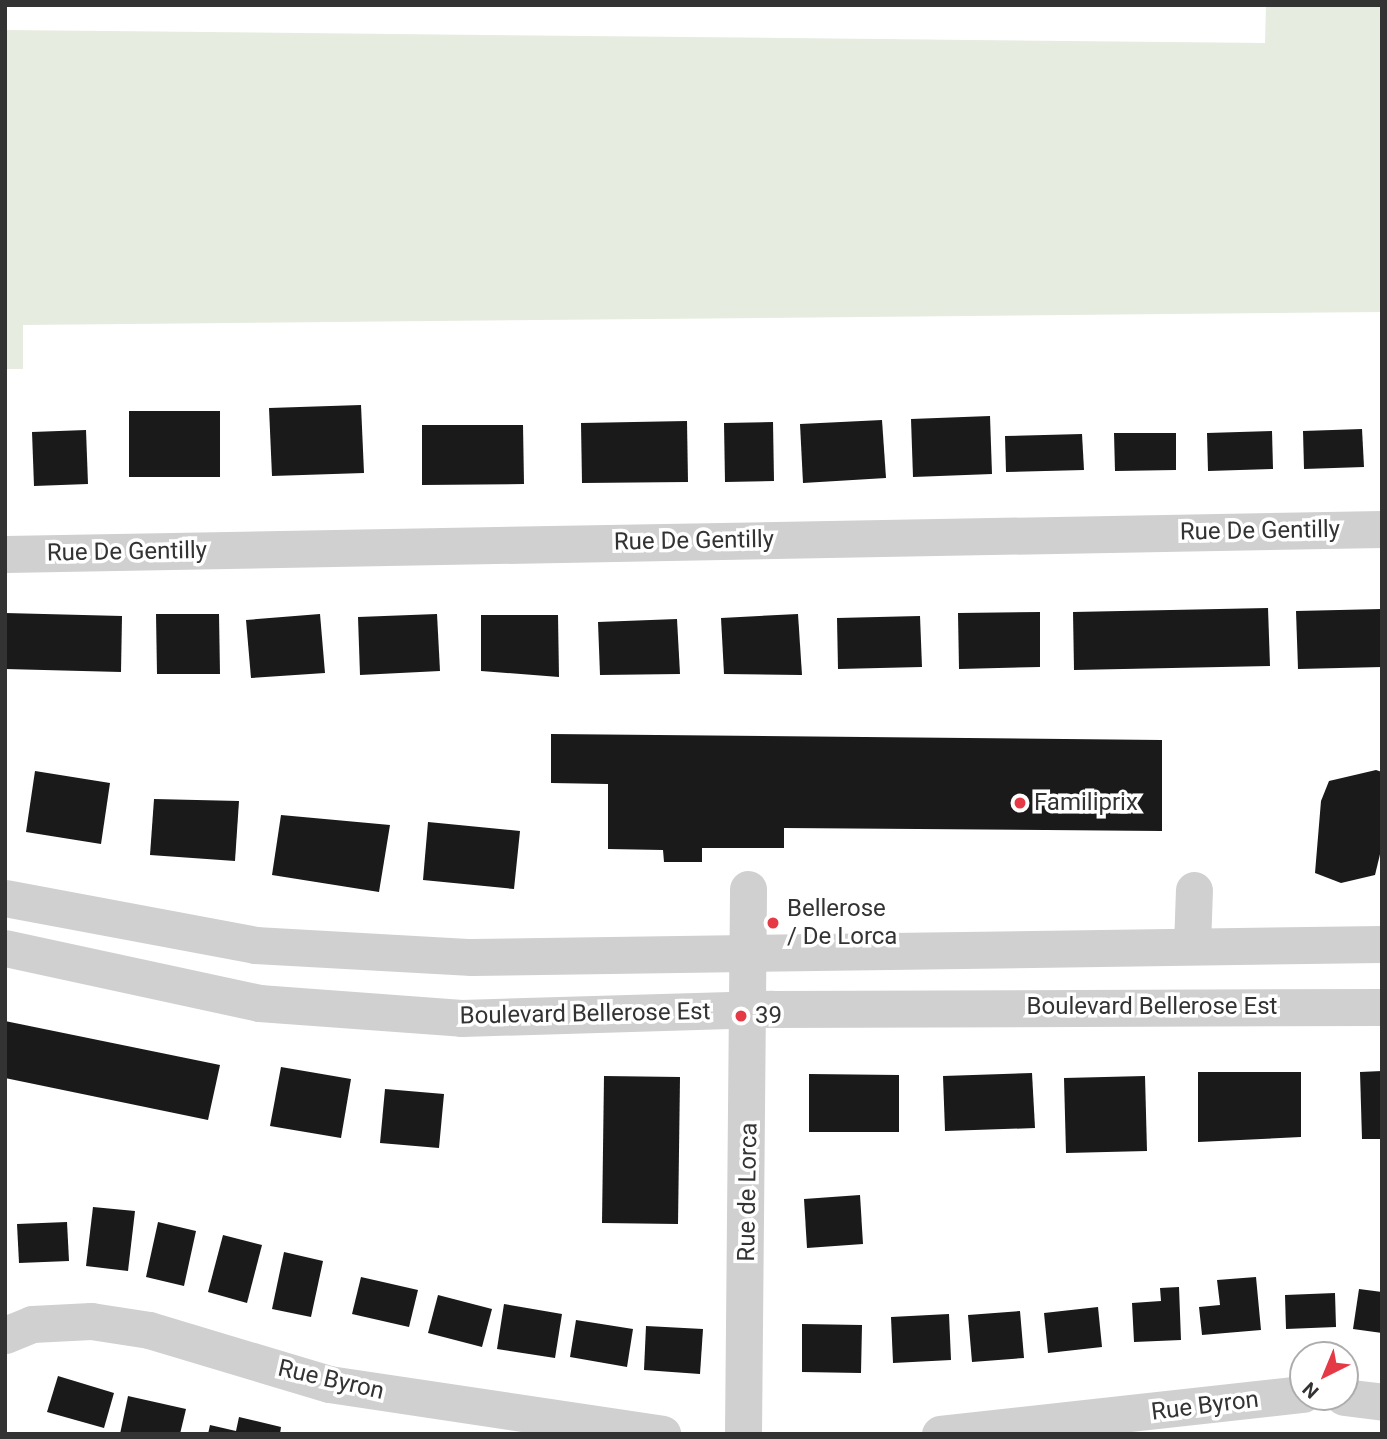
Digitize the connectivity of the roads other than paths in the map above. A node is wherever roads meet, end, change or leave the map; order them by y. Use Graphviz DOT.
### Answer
graph roads {
  1 [pos="1382,529"];
  2 [pos="5,554"];
  3 [pos="748,889"];
  4 [pos="1194,890"];
  5 [pos="5,898"];
  6 [pos="1382,944"];
  7 [pos="1192,946"];
  8 [pos="5,948"];
  9 [pos="749,950"];
  10 [pos="1382,1007"];
  11 [pos="751,1009"];
  12 [pos="5,1335"];
  13 [pos="1289,1396"];
  14 [pos="1359,1399"];
  15 [pos="1382,1402"];
  16 [pos="1094,1426"];
  17 [pos="662,1434"];
  18 [pos="743,1434"];
  19 [pos="940,1434"];
  1 -- 2 [label="street, Rue De Gentilly"];
  3 -- 9 [label="street, Rue de Lorca"];
  4 -- 7 [label="street"];
  5 -- 9 [label="street"];
  6 -- 7 [label="street"];
  7 -- 9 [label="street"];
  8 -- 11 [label="street, Boulevard Bellerose Est"];
  9 -- 11 [label="street, Rue de Lorca"];
  10 -- 11 [label="street, Boulevard Bellerose Est"];
  11 -- 18 [label="street, Rue de Lorca"];
  12 -- 17 [label="street, Rue Byron"];
  13 -- 16 [label="street, Rue Byron"];
  14 -- 15 [label="street"];
  16 -- 19 [label="street, Rue Byron"];
}
